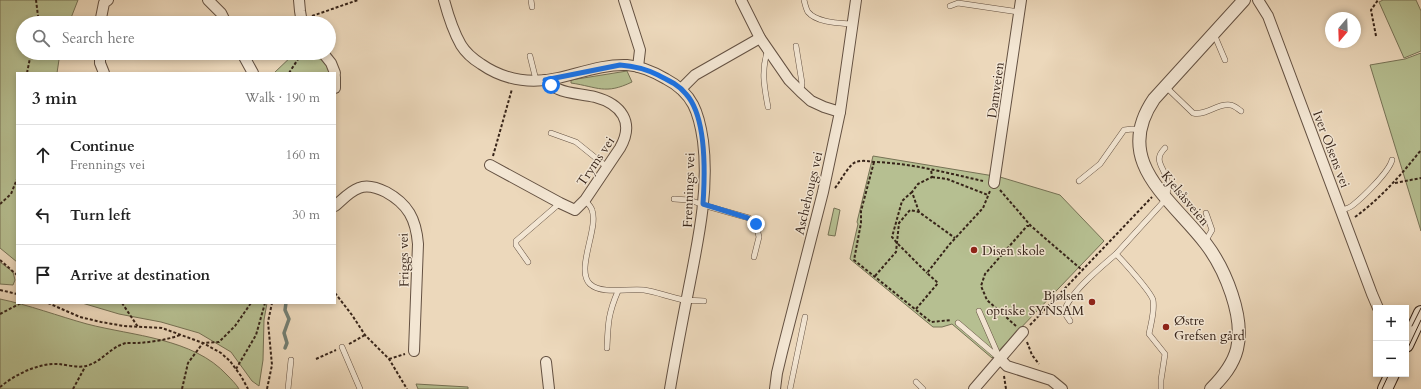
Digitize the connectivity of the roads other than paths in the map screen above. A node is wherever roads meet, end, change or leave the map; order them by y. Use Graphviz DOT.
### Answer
graph roads {
  1 [pos="108,0"];
  2 [pos="208,0"];
  3 [pos="299,0"];
  4 [pos="444,0"];
  5 [pos="531,0"];
  6 [pos="624,0"];
  7 [pos="741,0"];
  8 [pos="804,0"];
  9 [pos="856,0"];
  10 [pos="1021,0"];
  11 [pos="1244,0"];
  12 [pos="1258,0"];
  13 [pos="950,6"];
  14 [pos="532,7"];
  15 [pos="1019,12"];
  16 [pos="101,16"];
  17 [pos="222,16"];
  18 [pos="301,16"];
  19 [pos="852,24"];
  20 [pos="1214,33"];
  21 [pos="760,38"];
  22 [pos="796,46"];
  23 [pos="768,49"];
  24 [pos="530,56"];
  25 [pos="100,60"];
  26 [pos="246,60"];
  27 [pos="329,60"];
  28 [pos="1225,60"];
  29 [pos="638,67"];
  30 [pos="104,72"];
  31 [pos="252,72"];
  32 [pos="335,72"];
  33 [pos="541,80"];
  34 [pos="1165,86"];
  35 [pos="681,89"];
  36 [pos="801,92"];
  37 [pos="768,107"];
  38 [pos="840,112"];
  39 [pos="1241,112"];
  40 [pos="1140,130"];
  41 [pos="552,133"];
  42 [pos="1165,148"];
  43 [pos="1392,160"];
  44 [pos="490,165"];
  45 [pos="607,167"];
  46 [pos="1079,181"];
  47 [pos="994,183"];
  48 [pos="674,199"];
  49 [pos="1166,199"];
  50 [pos="584,200"];
  51 [pos="560,203"];
  52 [pos="703,204"];
  53 [pos="336,205"];
  54 [pos="1341,210"];
  55 [pos="1206,213"];
  56 [pos="1205,242"];
  57 [pos="1116,254"];
  58 [pos="754,257"];
  59 [pos="528,262"];
  60 [pos="618,291"];
  61 [pos="686,300"];
  62 [pos="704,301"];
  63 [pos="1377,305"];
  64 [pos="979,311"];
  65 [pos="1421,313"];
  66 [pos="805,317"];
  67 [pos="1070,321"];
  68 [pos="958,323"];
  69 [pos="1023,332"];
  70 [pos="1408,341"];
  71 [pos="342,347"];
  72 [pos="607,348"];
  73 [pos="414,351"];
  74 [pos="1000,359"];
  75 [pos="291,360"];
  76 [pos="546,362"];
  77 [pos="1391,377"];
  78 [pos="916,382"];
  79 [pos="288,389"];
  80 [pos="360,389"];
  81 [pos="549,389"];
  82 [pos="670,389"];
  83 [pos="775,389"];
  84 [pos="790,389"];
  85 [pos="923,389"];
  86 [pos="974,389"];
  87 [pos="1062,389"];
  88 [pos="1161,389"];
  89 [pos="1211,389"];
  90 [pos="1385,389"];
  1 -- 16 [label="street"];
  2 -- 17 [label="street"];
  3 -- 18 [label="street"];
  4 -- 33 [label="street, Frennings vei"];
  5 -- 14 [label="lane"];
  6 -- 29 [label="street"];
  7 -- 21 [label="street"];
  8 -- 19 [label="lane"];
  9 -- 19 [label="street, Aschehougs vei"];
  10 -- 15 [label="street, Damveien"];
  11 -- 20 [label="street, Kjelsåsveien"];
  12 -- 54 [label="street, Iver Olsens vei"];
  13 -- 15 [label="lane"];
  15 -- 47 [label="street, Damveien"];
  19 -- 38 [label="street, Aschehougs vei"];
  20 -- 28 [label="lane"];
  20 -- 34 [label="street, Kjelsåsveien"];
  21 -- 23 [label="street"];
  21 -- 35 [label="street"];
  22 -- 36 [label="lane"];
  23 -- 36 [label="street"];
  23 -- 37 [label="lane"];
  24 -- 33 [label="lane"];
  25 -- 30 [label="street"];
  26 -- 31 [label="street"];
  27 -- 32 [label="street"];
  29 -- 33 [label="street, Frennings vei"];
  29 -- 35 [label="street, Frennings vei"];
  33 -- 45 [label="street, Tryms vei"];
  34 -- 39 [label="lane"];
  34 -- 40 [label="street, Kjelsåsveien"];
  35 -- 52 [label="street, Frennings vei"];
  36 -- 38 [label="street"];
  38 -- 83 [label="street, Aschehougs vei"];
  40 -- 46 [label="lane"];
  40 -- 49 [label="street, Kjelsåsveien"];
  41 -- 45 [label="lane"];
  42 -- 49 [label="lane"];
  43 -- 54 [label="lane"];
  44 -- 51 [label="street, Tryms vei"];
  45 -- 50 [label="street, Tryms vei"];
  48 -- 52 [label="lane"];
  49 -- 56 [label="street, Kjelsåsveien"];
  49 -- 57 [label="lane"];
  50 -- 51 [label="street, Tryms vei"];
  50 -- 60 [label="lane"];
  51 -- 59 [label="lane"];
  52 -- 58 [label="lane"];
  52 -- 61 [label="street, Frennings vei"];
  53 -- 73 [label="street, Friggs vei"];
  54 -- 63 [label="street, Iver Olsens vei"];
  55 -- 56 [label="lane"];
  56 -- 89 [label="street, Kjelsåsveien"];
  57 -- 67 [label="lane"];
  57 -- 88 [label="lane"];
  60 -- 61 [label="lane"];
  60 -- 72 [label="lane"];
  61 -- 62 [label="lane"];
  61 -- 82 [label="street, Frennings vei"];
  64 -- 74 [label="lane"];
  65 -- 70 [label="main road"];
  66 -- 84 [label="lane"];
  68 -- 74 [label="lane"];
  69 -- 74 [label="street"];
  71 -- 80 [label="lane"];
  74 -- 86 [label="street"];
  74 -- 87 [label="street"];
  75 -- 79 [label="lane"];
  76 -- 81 [label="street"];
  77 -- 90 [label="main road"];
  78 -- 85 [label="lane"];
}
